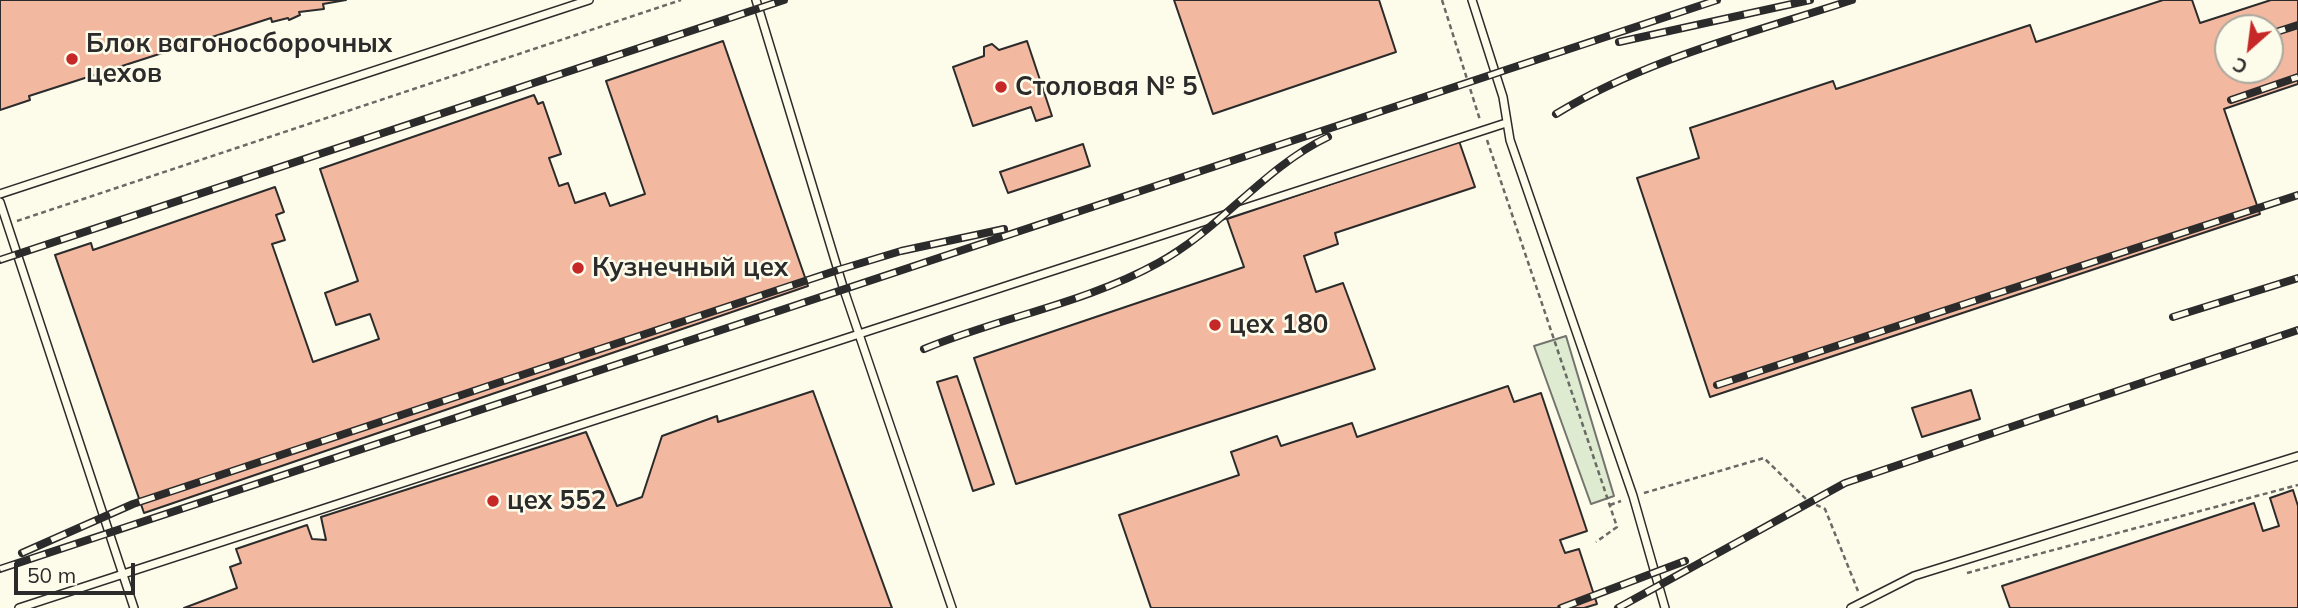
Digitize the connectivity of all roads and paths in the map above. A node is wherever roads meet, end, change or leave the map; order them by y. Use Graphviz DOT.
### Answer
graph roads {
  1 [pos="589,0"];
  2 [pos="681,0"];
  3 [pos="756,0"];
  4 [pos="1442,0"];
  5 [pos="1472,0"];
  6 [pos="1506,123"];
  7 [pos="1483,130"];
  8 [pos="0,194"];
  9 [pos="0,202"];
  10 [pos="8,224"];
  11 [pos="861,335"];
  12 [pos="2298,456"];
  13 [pos="2298,485"];
  14 [pos="1633,496"];
  15 [pos="1610,505"];
  16 [pos="1595,542"];
  17 [pos="122,573"];
  18 [pos="1955,576"];
  19 [pos="1863,601"];
  20 [pos="19,608"];
  21 [pos="134,608"];
  22 [pos="952,608"];
  23 [pos="1665,608"];
  24 [pos="1851,608"];
  1 -- 8 [label="lane"];
  2 -- 10 [label="path"];
  3 -- 11 [label="lane"];
  4 -- 7 [label="path"];
  5 -- 6 [label="lane"];
  6 -- 7 [label="lane"];
  6 -- 14 [label="lane"];
  7 -- 11 [label="lane"];
  7 -- 15 [label="path"];
  9 -- 10 [label="lane"];
  10 -- 17 [label="lane"];
  11 -- 17 [label="lane"];
  11 -- 22 [label="lane"];
  12 -- 19 [label="lane"];
  13 -- 18 [label="path"];
  14 -- 15 [label="path"];
  14 -- 19 [label="path"];
  14 -- 23 [label="lane"];
  15 -- 16 [label="path"];
  17 -- 20 [label="lane"];
  17 -- 21 [label="lane"];
  19 -- 24 [label="lane"];
}
